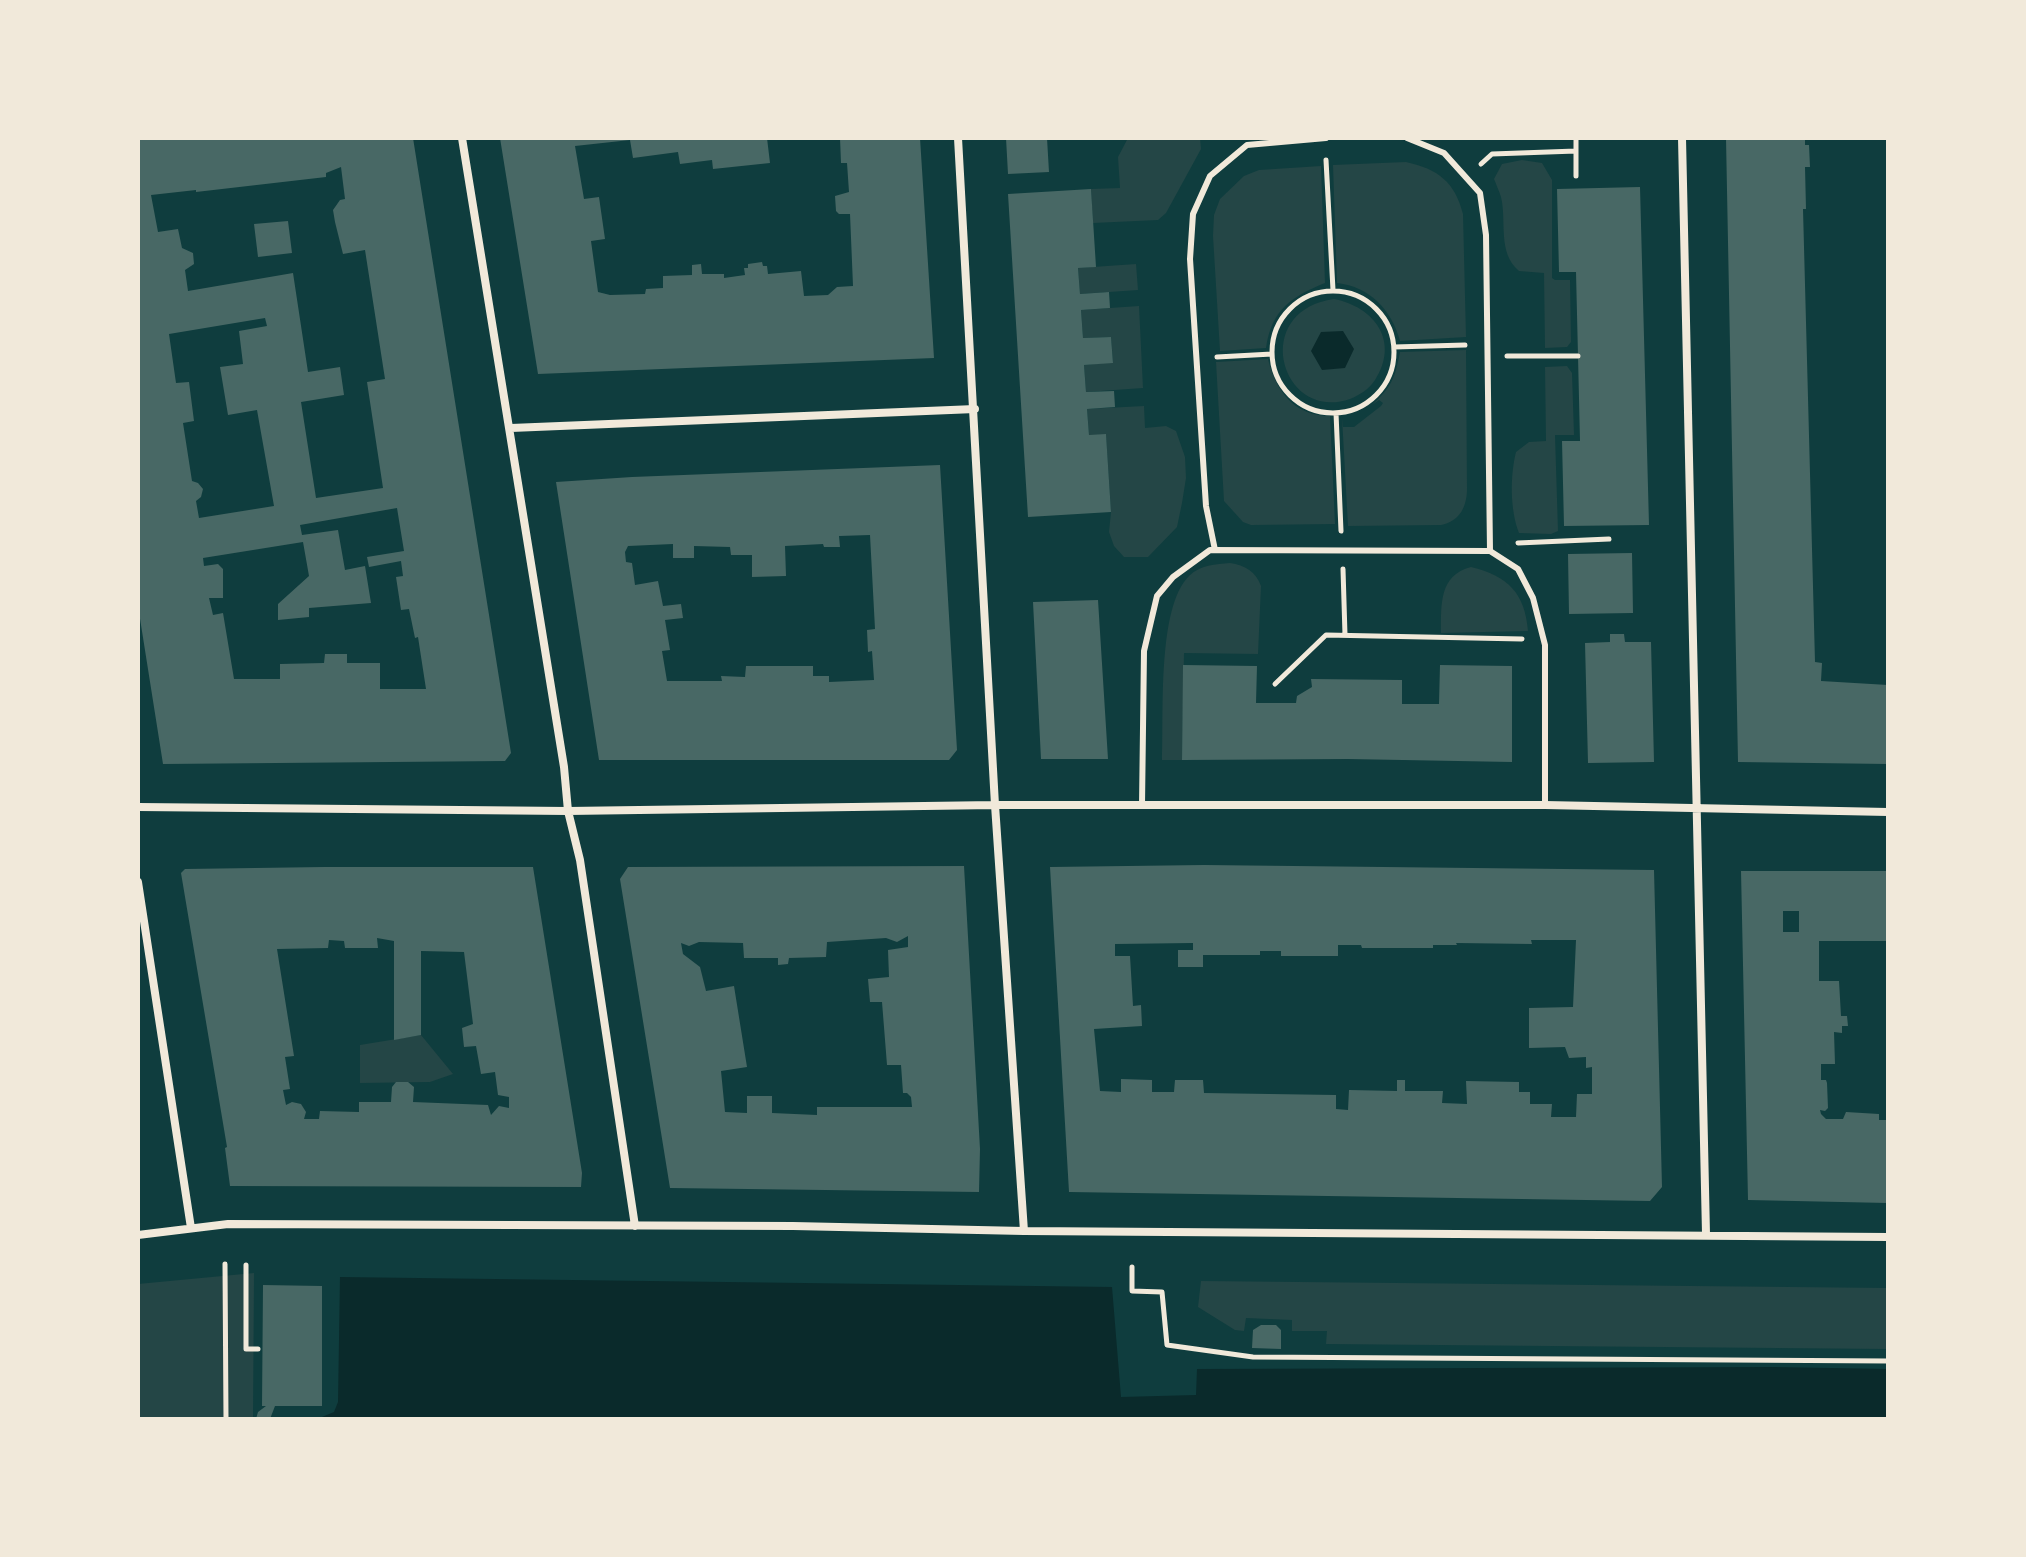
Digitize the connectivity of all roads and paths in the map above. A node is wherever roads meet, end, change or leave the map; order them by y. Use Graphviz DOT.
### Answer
graph roads {
  1 [pos="462,138"];
  2 [pos="958,138"];
  3 [pos="1325,138"];
  4 [pos="1407,138"];
  5 [pos="1576,138"];
  6 [pos="1682,138"];
  7 [pos="1576,151"];
  8 [pos="1576,176"];
  9 [pos="1466,177"];
  10 [pos="1333,290"];
  11 [pos="1488,344"];
  12 [pos="1394,347"];
  13 [pos="1272,354"];
  14 [pos="1488,355"];
  15 [pos="1578,356"];
  16 [pos="1196,358"];
  17 [pos="975,409"];
  18 [pos="1336,413"];
  19 [pos="511,428"];
  20 [pos="1609,539"];
  21 [pos="1215,550"];
  22 [pos="1342,551"];
  23 [pos="1490,551"];
  24 [pos="1505,561"];
  25 [pos="1345,635"];
  26 [pos="1543,639"];
  27 [pos="1275,684"];
  28 [pos="995,805"];
  29 [pos="1142,805"];
  30 [pos="1545,805"];
  31 [pos="138,807"];
  32 [pos="1699,809"];
  33 [pos="568,811"];
  34 [pos="1888,812"];
  35 [pos="138,882"];
  36 [pos="635,1226"];
  37 [pos="191,1228"];
  38 [pos="1024,1231"];
  39 [pos="1706,1234"];
  40 [pos="138,1235"];
  41 [pos="1888,1237"];
  42 [pos="225,1264"];
  43 [pos="246,1265"];
  44 [pos="1132,1267"];
  45 [pos="258,1349"];
  46 [pos="1888,1361"];
  47 [pos="226,1419"];
  1 -- 19 [label="street"];
  2 -- 17 [label="street"];
  3 -- 10 [label="path"];
  3 -- 16 [label="lane"];
  4 -- 9 [label="lane"];
  5 -- 7 [label="path"];
  6 -- 32 [label="street"];
  7 -- 8 [label="path"];
  7 -- 9 [label="path"];
  9 -- 11 [label="lane"];
  10 -- 12 [label="path"];
  10 -- 13 [label="path"];
  11 -- 12 [label="path"];
  11 -- 14 [label="lane"];
  12 -- 18 [label="path"];
  13 -- 16 [label="path"];
  13 -- 18 [label="path"];
  14 -- 15 [label="path"];
  14 -- 23 [label="lane"];
  16 -- 21 [label="lane"];
  17 -- 19 [label="street"];
  17 -- 28 [label="street"];
  18 -- 22 [label="path"];
  19 -- 33 [label="street"];
  20 -- 24 [label="path"];
  21 -- 22 [label="lane"];
  21 -- 29 [label="lane"];
  22 -- 23 [label="lane"];
  22 -- 25 [label="path"];
  23 -- 24 [label="lane"];
  24 -- 26 [label="lane"];
  25 -- 26 [label="path"];
  25 -- 27 [label="path"];
  26 -- 30 [label="lane"];
  28 -- 29 [label="street"];
  28 -- 33 [label="street"];
  28 -- 38 [label="street"];
  29 -- 30 [label="street"];
  30 -- 32 [label="street"];
  31 -- 33 [label="street"];
  32 -- 34 [label="street"];
  32 -- 39 [label="street"];
  33 -- 36 [label="street"];
  35 -- 37 [label="street"];
  36 -- 37 [label="street"];
  36 -- 38 [label="street"];
  37 -- 40 [label="street"];
  38 -- 39 [label="street"];
  39 -- 41 [label="street"];
  42 -- 47 [label="path"];
  43 -- 45 [label="path"];
  44 -- 46 [label="path"];
}
